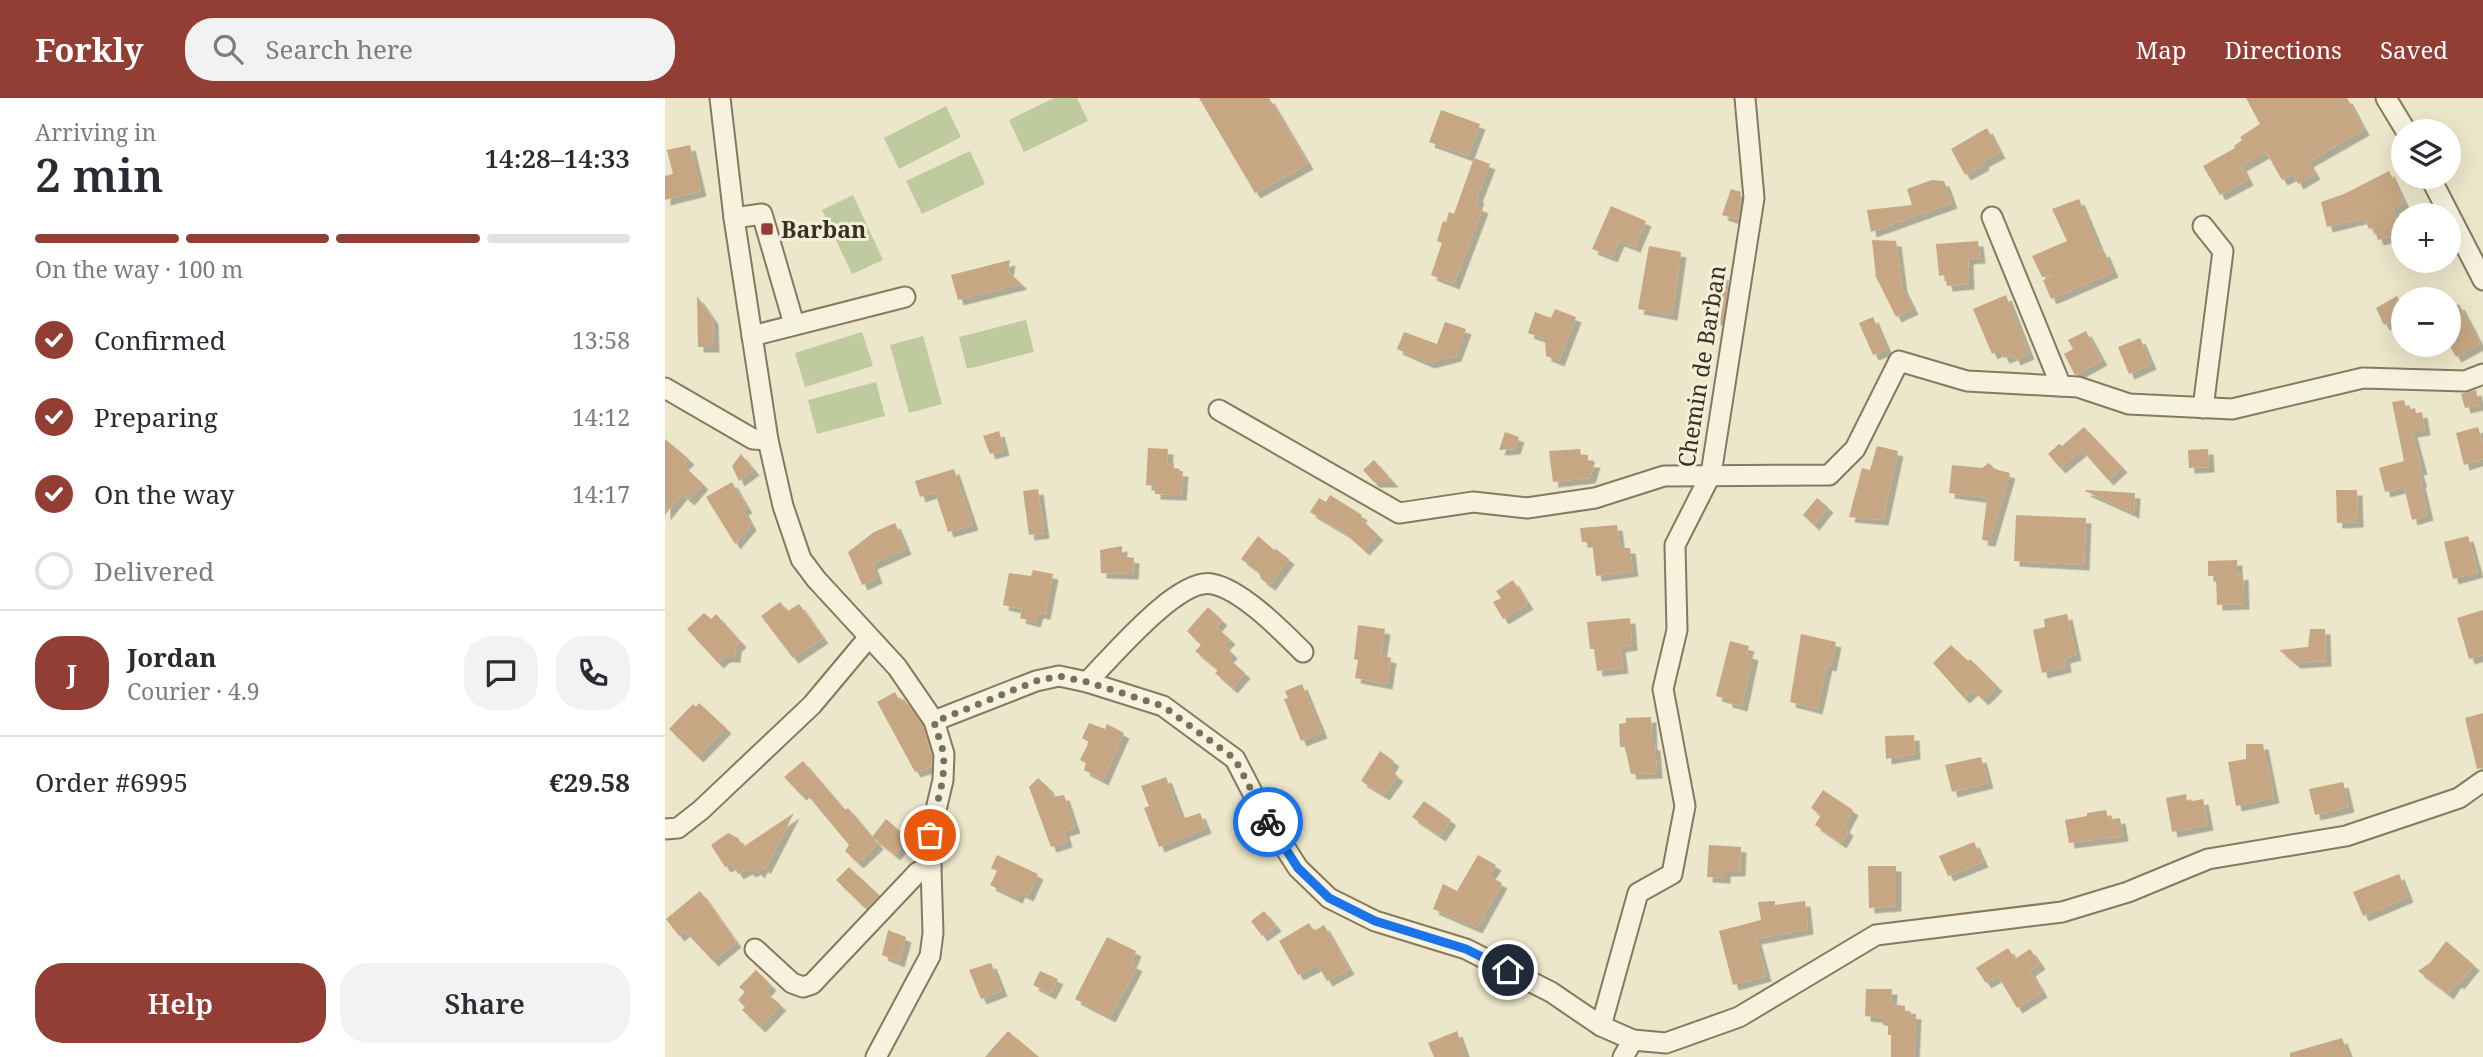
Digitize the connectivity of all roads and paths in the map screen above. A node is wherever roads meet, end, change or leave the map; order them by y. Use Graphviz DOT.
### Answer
graph roads {
  1 [pos="720,98"];
  2 [pos="1745,98"];
  3 [pos="2386,98"];
  4 [pos="2399,119"];
  5 [pos="2436,189"];
  6 [pos="1992,217"];
  7 [pos="734,218"];
  8 [pos="2203,226"];
  9 [pos="2483,279"];
  10 [pos="905,297"];
  11 [pos="794,324"];
  12 [pos="752,336"];
  13 [pos="2483,374"];
  14 [pos="2060,386"];
  15 [pos="665,388"];
  16 [pos="2203,408"];
  17 [pos="1219,410"];
  18 [pos="768,440"];
  19 [pos="1711,474"];
  20 [pos="869,636"];
  21 [pos="1303,652"];
  22 [pos="1087,682"];
  23 [pos="934,722"];
  24 [pos="2483,781"];
  25 [pos="665,829"];
  26 [pos="930,867"];
  27 [pos="755,948"];
  28 [pos="1601,1026"];
  29 [pos="1633,1040"];
  30 [pos="876,1057"];
  31 [pos="1623,1057"];
  1 -- 7 [label="street"];
  2 -- 19 [label="street, Chemin de Barban"];
  3 -- 4 [label="street"];
  5 -- 9 [label="street"];
  6 -- 14 [label="street"];
  7 -- 11 [label="street"];
  7 -- 12 [label="street"];
  8 -- 16 [label="street"];
  10 -- 11 [label="street"];
  11 -- 12 [label="street"];
  12 -- 18 [label="street"];
  13 -- 16 [label="street"];
  14 -- 16 [label="street"];
  14 -- 19 [label="street"];
  15 -- 18 [label="street"];
  17 -- 19 [label="street"];
  18 -- 20 [label="street"];
  19 -- 28 [label="street, Chemin de Barban"];
  20 -- 23 [label="street"];
  20 -- 25 [label="street"];
  21 -- 22 [label="street"];
  22 -- 23 [label="street"];
  22 -- 28 [label="street"];
  23 -- 26 [label="street"];
  24 -- 29 [label="street"];
  26 -- 27 [label="street"];
  26 -- 30 [label="street"];
  28 -- 29 [label="street"];
  29 -- 31 [label="street"];
}
